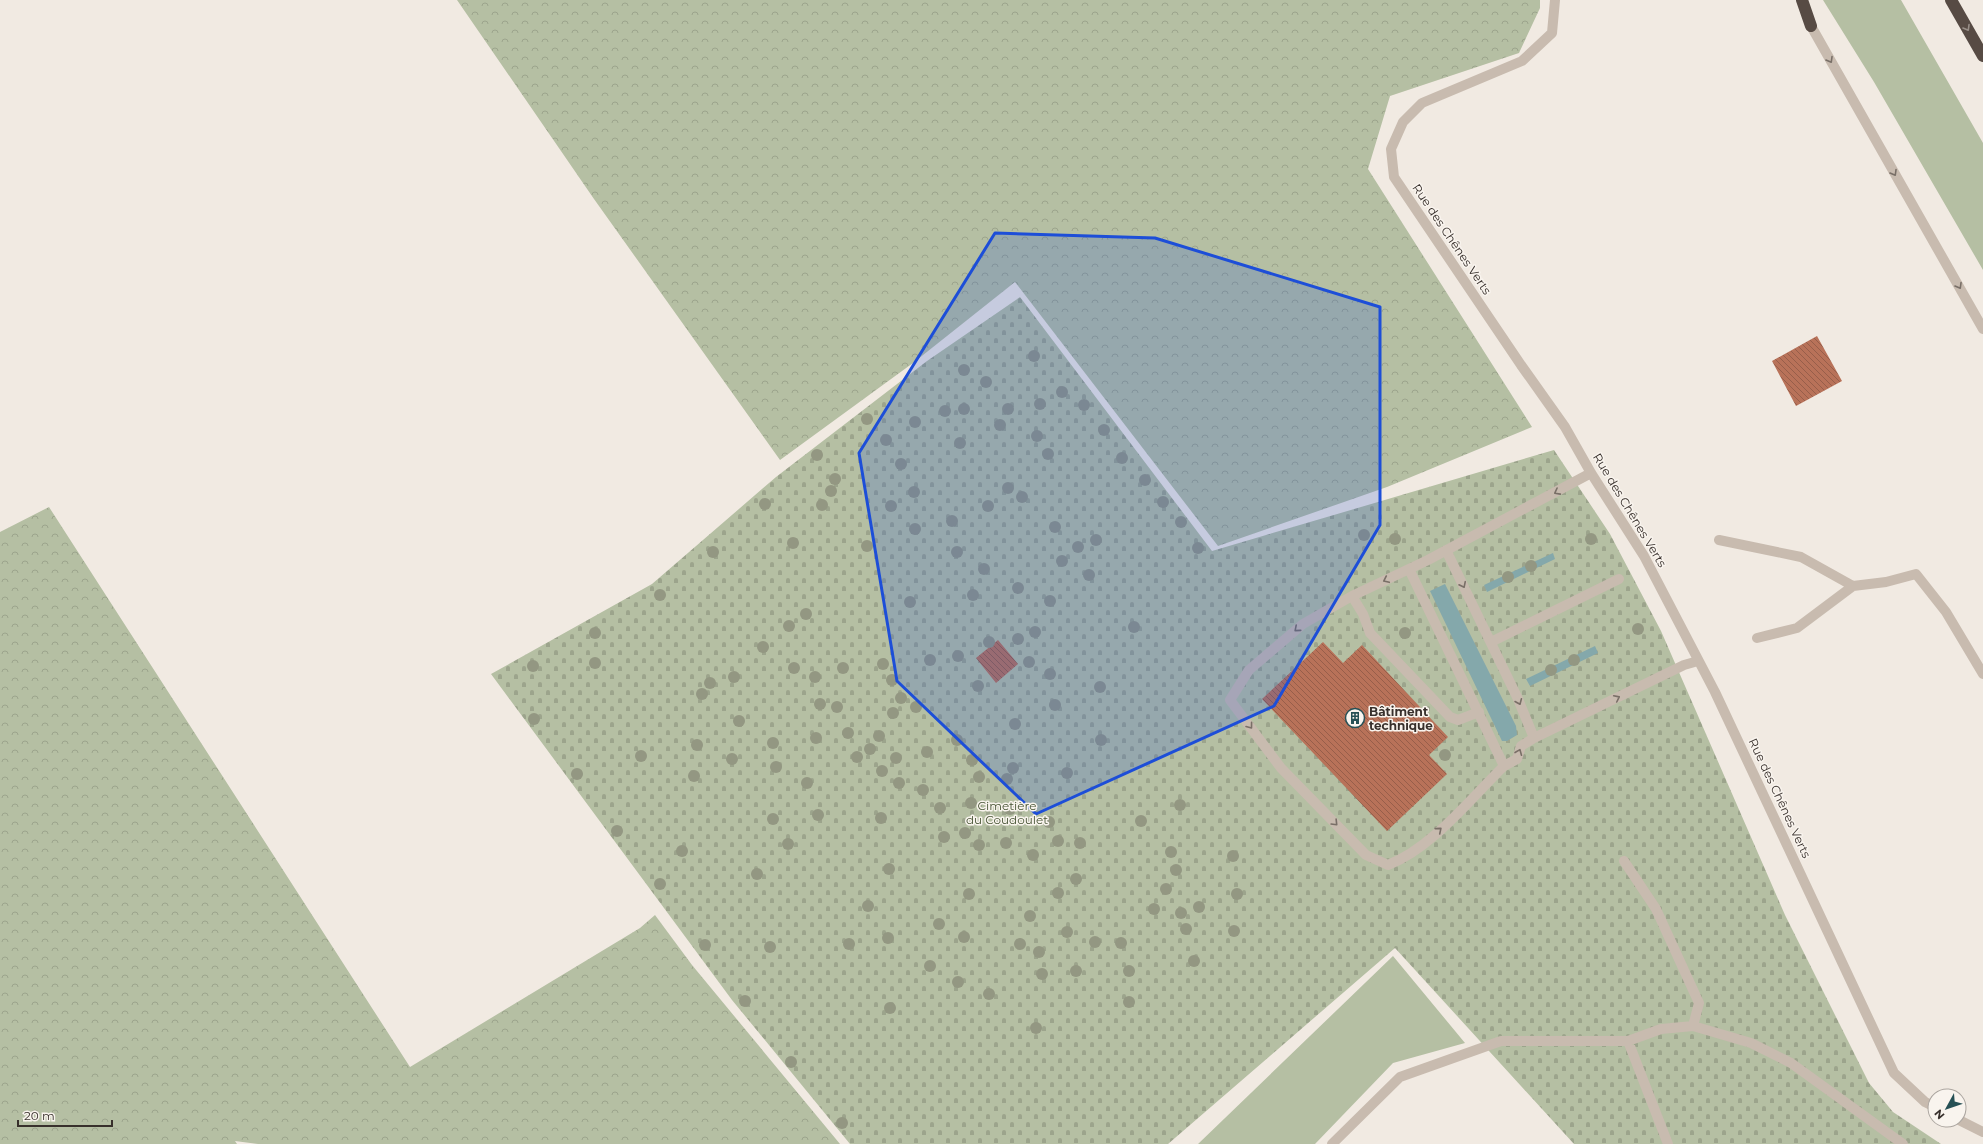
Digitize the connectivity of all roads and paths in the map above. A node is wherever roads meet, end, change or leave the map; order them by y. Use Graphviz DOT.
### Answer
graph roads {
  1 [pos="1555,0"];
  2 [pos="1802,0"];
  3 [pos="1951,0"];
  4 [pos="1811,26"];
  5 [pos="1983,56"];
  6 [pos="1983,329"];
  7 [pos="1591,473"];
  8 [pos="1719,540"];
  9 [pos="1446,550"];
  10 [pos="1409,569"];
  11 [pos="1619,579"];
  12 [pos="1853,586"];
  13 [pos="1352,596"];
  14 [pos="1757,638"];
  15 [pos="1491,642"];
  16 [pos="1698,661"];
  17 [pos="1983,674"];
  18 [pos="1479,712"];
  19 [pos="1534,738"];
  20 [pos="1504,766"];
  21 [pos="1624,861"];
  22 [pos="1693,1026"];
  23 [pos="1628,1041"];
  24 [pos="1927,1103"];
  25 [pos="1967,1124"];
  26 [pos="1983,1132"];
  27 [pos="1332,1144"];
  28 [pos="1668,1144"];
  29 [pos="1903,1144"];
  1 -- 7 [label="street, Rue des Chênes Verts"];
  2 -- 4 [label="highway"];
  3 -- 5 [label="highway, one-way"];
  4 -- 6 [label="street, one-way"];
  7 -- 9 [label="street, one-way"];
  7 -- 16 [label="street, Rue des Chênes Verts"];
  8 -- 12 [label="street"];
  9 -- 10 [label="street"];
  9 -- 15 [label="street, one-way"];
  10 -- 13 [label="street, one-way"];
  10 -- 18 [label="street"];
  11 -- 15 [label="street"];
  12 -- 14 [label="street"];
  12 -- 17 [label="street"];
  13 -- 18 [label="street"];
  13 -- 20 [label="street, one-way"];
  15 -- 19 [label="street, one-way"];
  19 -- 16 [label="street, one-way"];
  16 -- 24 [label="street, Rue des Chênes Verts"];
  18 -- 20 [label="street"];
  20 -- 19 [label="street, one-way"];
  21 -- 22 [label="street"];
  22 -- 23 [label="street"];
  22 -- 29 [label="street"];
  23 -- 27 [label="street"];
  23 -- 28 [label="street"];
  25 -- 26 [label="street"];
}
